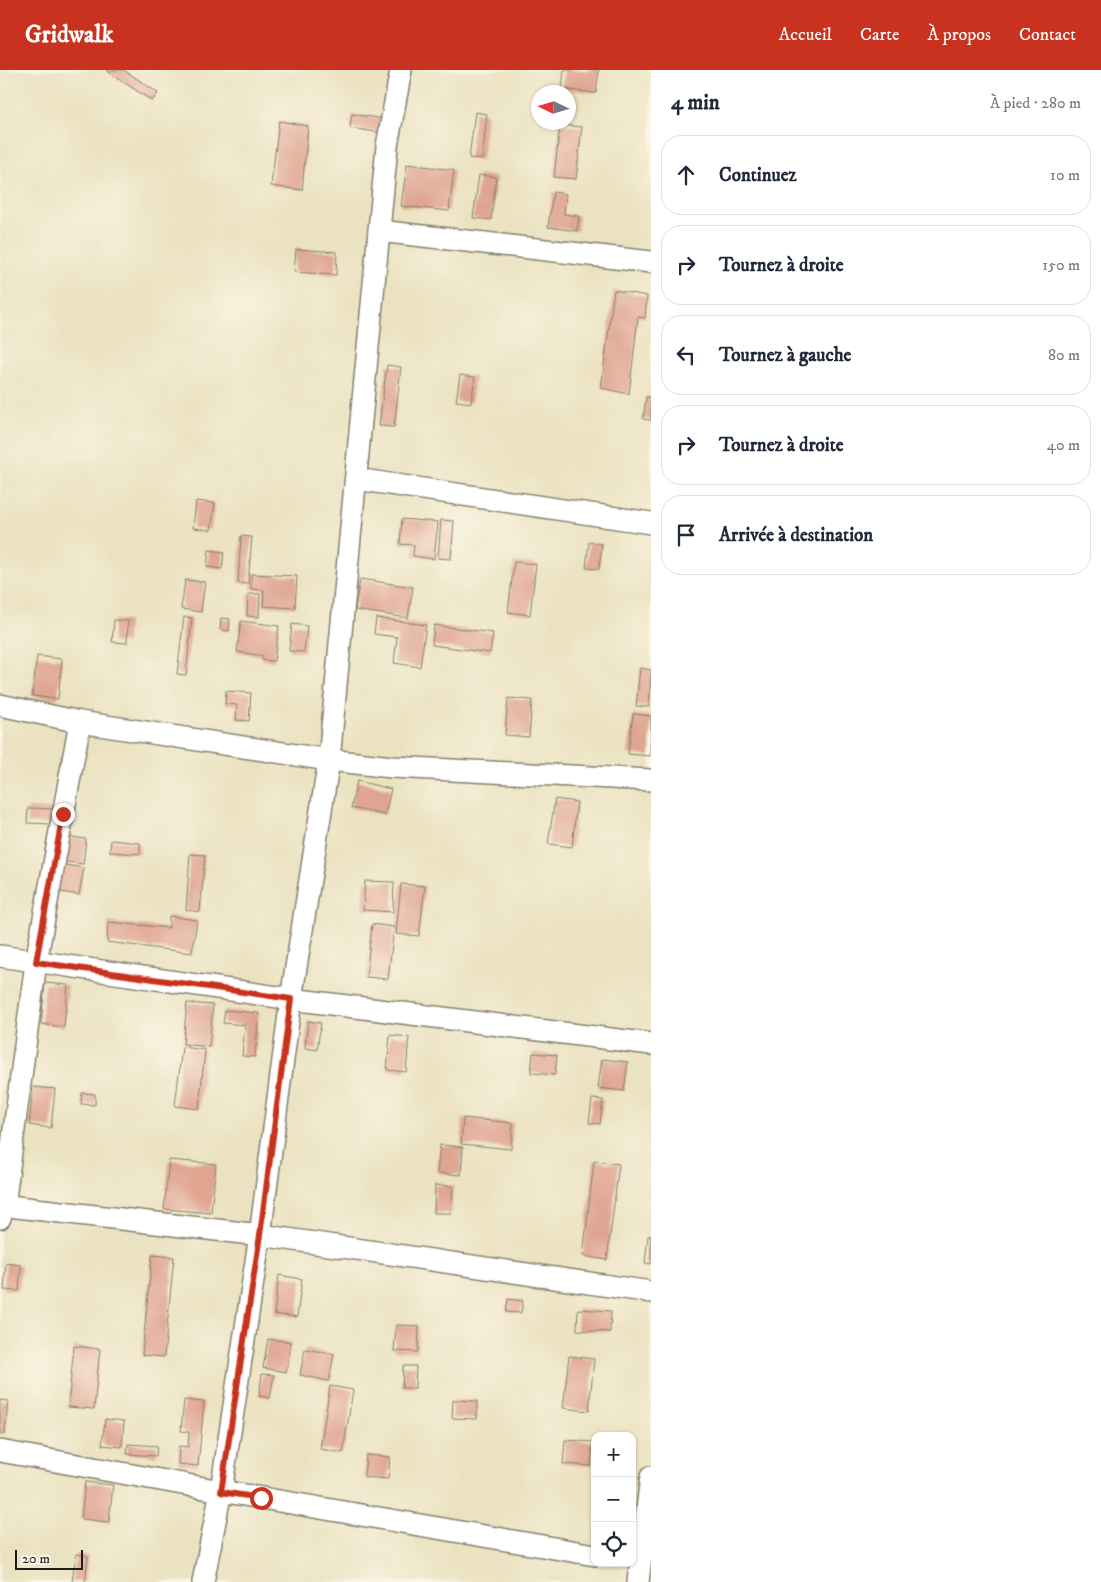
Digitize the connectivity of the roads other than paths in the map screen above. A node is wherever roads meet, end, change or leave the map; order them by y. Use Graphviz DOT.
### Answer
graph roads {
  1 [pos="400,70"];
  2 [pos="379,231"];
  3 [pos="651,262"];
  4 [pos="356,479"];
  5 [pos="651,523"];
  6 [pos="0,705"];
  7 [pos="80,722"];
  8 [pos="329,760"];
  9 [pos="651,780"];
  10 [pos="0,956"];
  11 [pos="36,962"];
  12 [pos="291,999"];
  13 [pos="651,1044"];
  14 [pos="1,1210"];
  15 [pos="260,1235"];
  16 [pos="651,1292"];
  17 [pos="0,1451"];
  18 [pos="651,1477"];
  19 [pos="221,1492"];
  20 [pos="591,1554"];
  21 [pos="641,1567"];
  22 [pos="203,1582"];
  1 -- 2 [label="street"];
  2 -- 3 [label="street"];
  2 -- 4 [label="street"];
  4 -- 5 [label="street"];
  4 -- 8 [label="street"];
  6 -- 7 [label="street"];
  7 -- 8 [label="street"];
  7 -- 11 [label="street"];
  8 -- 9 [label="street"];
  8 -- 12 [label="street"];
  10 -- 11 [label="street"];
  11 -- 12 [label="street"];
  11 -- 14 [label="street"];
  12 -- 13 [label="street"];
  12 -- 15 [label="street"];
  14 -- 15 [label="street"];
  15 -- 16 [label="street"];
  15 -- 19 [label="street"];
  17 -- 19 [label="street"];
  18 -- 21 [label="street"];
  19 -- 20 [label="street"];
  19 -- 22 [label="street"];
}
